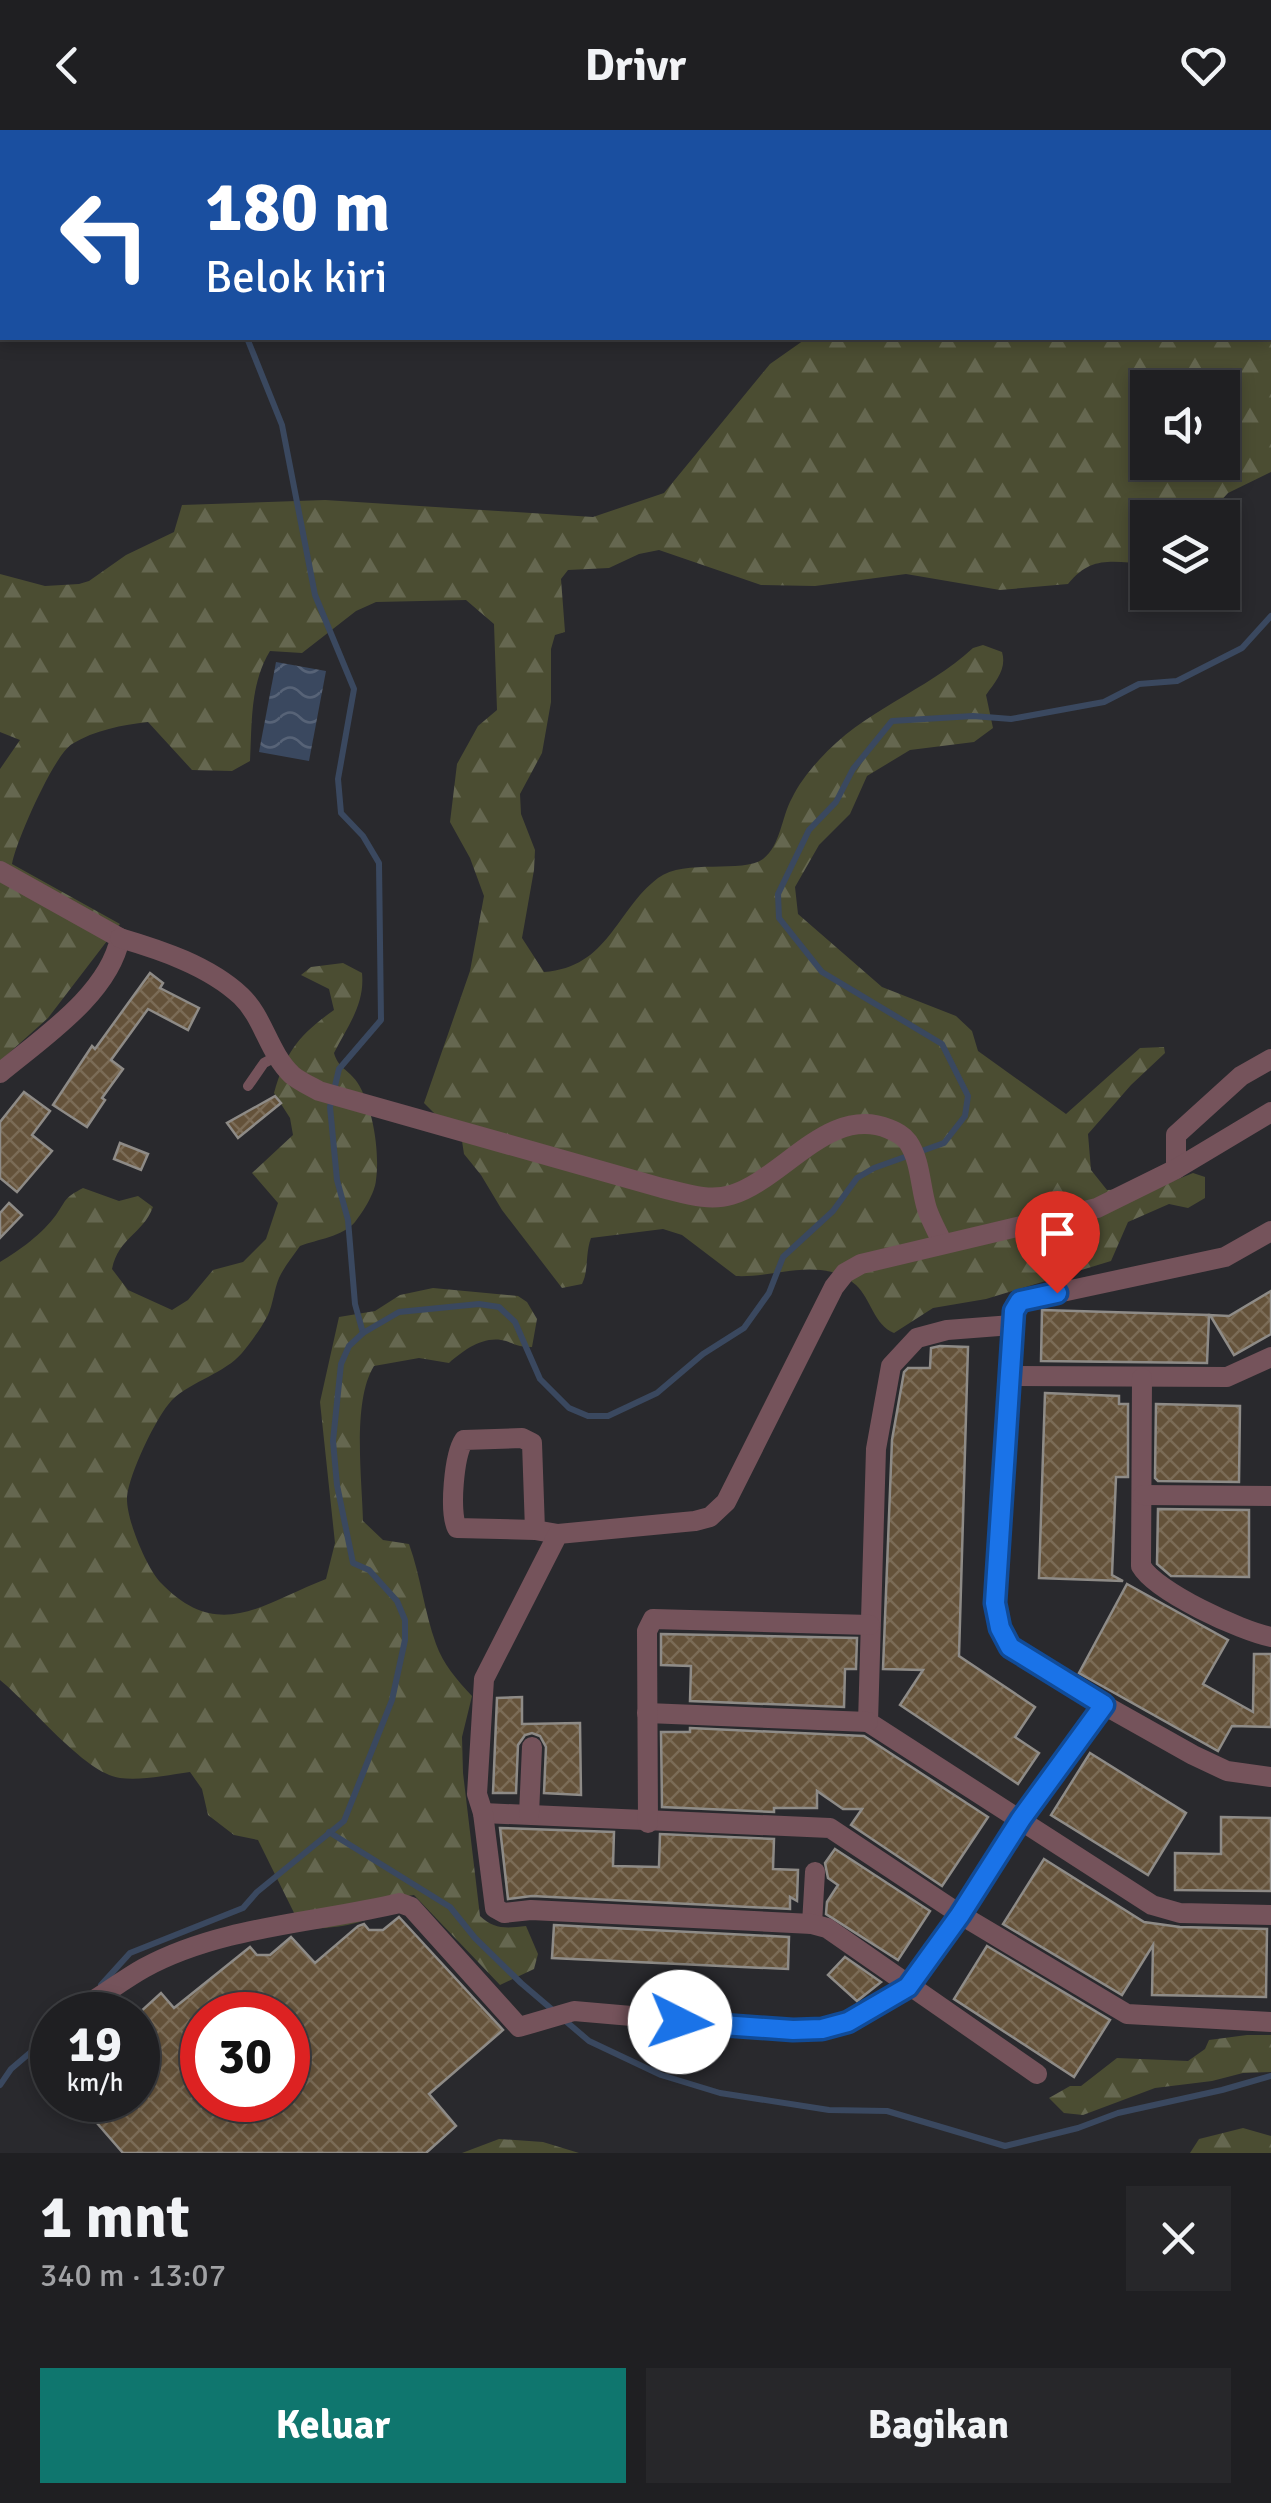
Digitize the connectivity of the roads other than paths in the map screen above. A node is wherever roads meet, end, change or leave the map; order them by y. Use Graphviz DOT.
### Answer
graph roads {
  1 [pos="0,871"];
  2 [pos="120,938"];
  3 [pos="278,1056"];
  4 [pos="1271,1059"];
  5 [pos="0,1073"];
  6 [pos="248,1086"];
  7 [pos="1271,1112"];
  8 [pos="1176,1169"];
  9 [pos="1271,1231"];
  10 [pos="944,1244"];
  11 [pos="1012,1325"];
  12 [pos="1271,1357"];
  13 [pos="1008,1376"];
  14 [pos="1142,1378"];
  15 [pos="1143,1495"];
  16 [pos="1271,1496"];
  17 [pos="536,1530"];
  18 [pos="558,1534"];
  19 [pos="1271,1620"];
  20 [pos="870,1625"];
  21 [pos="1271,1637"];
  22 [pos="1104,1705"];
  23 [pos="647,1713"];
  24 [pos="868,1722"];
  25 [pos="532,1747"];
  26 [pos="1271,1777"];
  27 [pos="483,1814"];
  28 [pos="529,1814"];
  29 [pos="1021,1819"];
  30 [pos="648,1822"];
  31 [pos="815,1872"];
  32 [pos="960,1915"];
  33 [pos="1271,1915"];
  34 [pos="812,1924"];
  35 [pos="908,1987"];
  36 [pos="107,1992"];
  37 [pos="1271,2022"];
  38 [pos="1037,2074"];
  1 -- 2 [label="street"];
  2 -- 3 [label="street"];
  2 -- 5 [label="street"];
  3 -- 6 [label="lane"];
  3 -- 10 [label="street"];
  4 -- 8 [label="street"];
  7 -- 8 [label="street"];
  8 -- 10 [label="street"];
  9 -- 11 [label="street"];
  10 -- 18 [label="street"];
  11 -- 13 [label="street"];
  11 -- 20 [label="street"];
  12 -- 14 [label="street"];
  13 -- 14 [label="street"];
  13 -- 22 [label="street"];
  14 -- 15 [label="street"];
  15 -- 16 [label="street"];
  15 -- 21 [label="street"];
  17 -- 17 [label="street"];
  17 -- 18 [label="street"];
  18 -- 27 [label="street"];
  19 -- 21 [label="street"];
  20 -- 23 [label="street"];
  20 -- 24 [label="street"];
  22 -- 26 [label="street"];
  22 -- 29 [label="street"];
  23 -- 24 [label="street"];
  23 -- 30 [label="street"];
  24 -- 29 [label="street"];
  25 -- 28 [label="street"];
  27 -- 28 [label="street"];
  27 -- 34 [label="street"];
  28 -- 30 [label="street"];
  29 -- 32 [label="street"];
  29 -- 33 [label="street"];
  30 -- 32 [label="street"];
  31 -- 34 [label="street"];
  32 -- 35 [label="street"];
  32 -- 37 [label="street"];
  34 -- 35 [label="street"];
  35 -- 36 [label="street"];
  35 -- 38 [label="street"];
}
